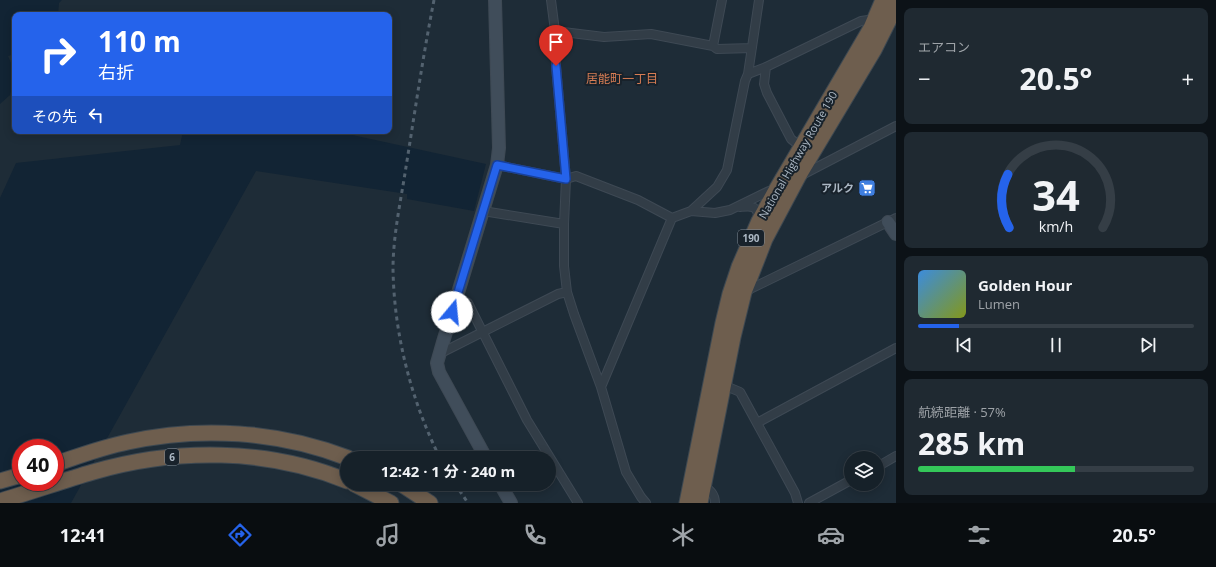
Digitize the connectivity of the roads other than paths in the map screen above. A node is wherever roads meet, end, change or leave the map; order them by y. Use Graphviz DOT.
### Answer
graph roads {
  1 [pos="495,0"];
  2 [pos="551,0"];
  3 [pos="722,0"];
  4 [pos="759,0"];
  5 [pos="896,0"];
  6 [pos="885,14"];
  7 [pos="555,32"];
  8 [pos="713,46"];
  9 [pos="752,48"];
  10 [pos="766,67"];
  11 [pos="748,74"];
  12 [pos="896,126"];
  13 [pos="801,147"];
  14 [pos="497,165"];
  15 [pos="798,177"];
  16 [pos="566,179"];
  17 [pos="779,185"];
  18 [pos="737,207"];
  19 [pos="483,211"];
  20 [pos="690,211"];
  21 [pos="672,218"];
  22 [pos="892,220"];
  23 [pos="759,222"];
  24 [pos="564,224"];
  25 [pos="896,234"];
  26 [pos="567,292"];
  27 [pos="744,292"];
  28 [pos="457,297"];
  29 [pos="482,331"];
  30 [pos="896,348"];
  31 [pos="439,354"];
  32 [pos="717,383"];
  33 [pos="601,387"];
  34 [pos="757,423"];
  35 [pos="482,451"];
  36 [pos="340,455"];
  37 [pos="896,456"];
  38 [pos="64,461"];
  39 [pos="884,462"];
  40 [pos="12,478"];
  41 [pos="340,479"];
  42 [pos="0,481"];
  43 [pos="844,484"];
  44 [pos="703,485"];
  45 [pos="368,491"];
  46 [pos="412,491"];
  47 [pos="504,491"];
  48 [pos="0,501"];
  49 [pos="391,503"];
  50 [pos="430,503"];
  51 [pos="511,503"];
  52 [pos="578,503"];
  53 [pos="646,503"];
  54 [pos="687,503"];
  55 [pos="700,503"];
  56 [pos="715,503"];
  57 [pos="798,503"];
  58 [pos="809,503"];
  1 -- 14 [label="street"];
  2 -- 7 [label="street"];
  3 -- 8 [label="street"];
  4 -- 9 [label="street"];
  5 -- 6 [label="highway, National Highway Route 190 / 190"];
  6 -- 10 [label="street"];
  6 -- 13 [label="highway, National Highway Route 190 / 190"];
  6 -- 15 [label="highway, National Highway Route 190 / 190"];
  7 -- 8 [label="street"];
  7 -- 16 [label="street"];
  8 -- 9 [label="street"];
  9 -- 11 [label="street"];
  10 -- 11 [label="street"];
  10 -- 13 [label="street"];
  11 -- 20 [label="street"];
  12 -- 15 [label="street"];
  13 -- 17 [label="highway, National Highway Route 190 / 190"];
  14 -- 16 [label="street"];
  14 -- 19 [label="street"];
  15 -- 17 [label="street"];
  15 -- 27 [label="highway, National Highway Route 190 / 190"];
  16 -- 21 [label="street"];
  16 -- 24 [label="street"];
  17 -- 18 [label="street"];
  17 -- 23 [label="highway, National Highway Route 190 / 190"];
  18 -- 20 [label="street"];
  18 -- 23 [label="street"];
  19 -- 24 [label="street"];
  19 -- 28 [label="street"];
  20 -- 21 [label="street"];
  21 -- 33 [label="street"];
  22 -- 25 [label="street"];
  22 -- 27 [label="street"];
  23 -- 32 [label="highway, National Highway Route 190 / 190"];
  24 -- 26 [label="street"];
  26 -- 29 [label="street"];
  26 -- 33 [label="street"];
  27 -- 32 [label="highway, National Highway Route 190 / 190"];
  28 -- 29 [label="street"];
  28 -- 31 [label="street"];
  29 -- 31 [label="street"];
  29 -- 52 [label="street"];
  30 -- 34 [label="street"];
  31 -- 35 [label="street"];
  32 -- 34 [label="street"];
  32 -- 44 [label="highway, National Highway Route 190 / 190"];
  32 -- 54 [label="highway, National Highway Route 190 / 190"];
  33 -- 53 [label="street"];
  34 -- 57 [label="street"];
  36 -- 38 [label="highway, 6"];
  37 -- 39 [label="street"];
  40 -- 42 [label="highway"];
  41 -- 48 [label="highway, 6"];
  43 -- 58 [label="street"];
  44 -- 55 [label="highway, National Highway Route 190 / 190"];
  44 -- 56 [label="street"];
  45 -- 49 [label="highway"];
  46 -- 50 [label="highway"];
  47 -- 51 [label="street"];
}
